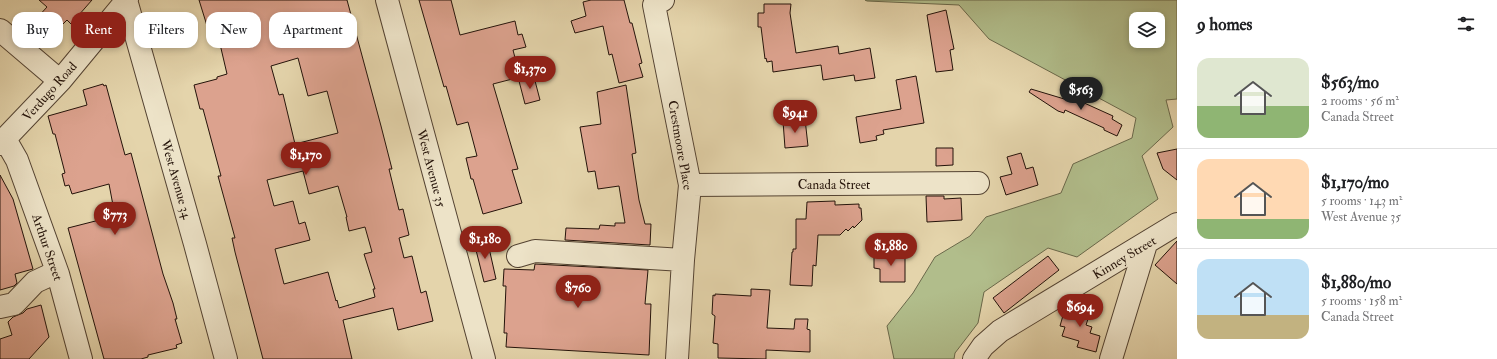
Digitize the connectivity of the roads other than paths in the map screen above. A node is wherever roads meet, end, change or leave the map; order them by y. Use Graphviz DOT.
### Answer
graph roads {
  1 [pos="126,0"];
  2 [pos="387,0"];
  3 [pos="658,2"];
  4 [pos="0,30"];
  5 [pos="60,81"];
  6 [pos="2,142"];
  7 [pos="978,183"];
  8 [pos="690,186"];
  9 [pos="1177,224"];
  10 [pos="1146,244"];
  11 [pos="518,256"];
  12 [pos="683,260"];
  13 [pos="58,274"];
  14 [pos="0,308"];
  15 [pos="81,359"];
  16 [pos="226,359"];
  17 [pos="484,359"];
  18 [pos="677,359"];
  19 [pos="974,359"];
  20 [pos="1111,359"];
  1 -- 5 [label="street, Verdugo Road"];
  1 -- 16 [label="street, West Avenue 34"];
  2 -- 17 [label="street, West Avenue 35"];
  3 -- 8 [label="street, Crestmoore Place"];
  4 -- 5 [label="street"];
  5 -- 6 [label="street, Verdugo Road"];
  6 -- 13 [label="street, Arthur Street"];
  7 -- 8 [label="street, Canada Street"];
  8 -- 12 [label="street, Crestmoore Place"];
  9 -- 10 [label="street, Kinney Street"];
  10 -- 19 [label="street, Kinney Street"];
  10 -- 20 [label="street"];
  11 -- 12 [label="street"];
  12 -- 18 [label="street, Crestmoore Place"];
  13 -- 14 [label="street"];
  13 -- 15 [label="street, Arthur Street"];
}
